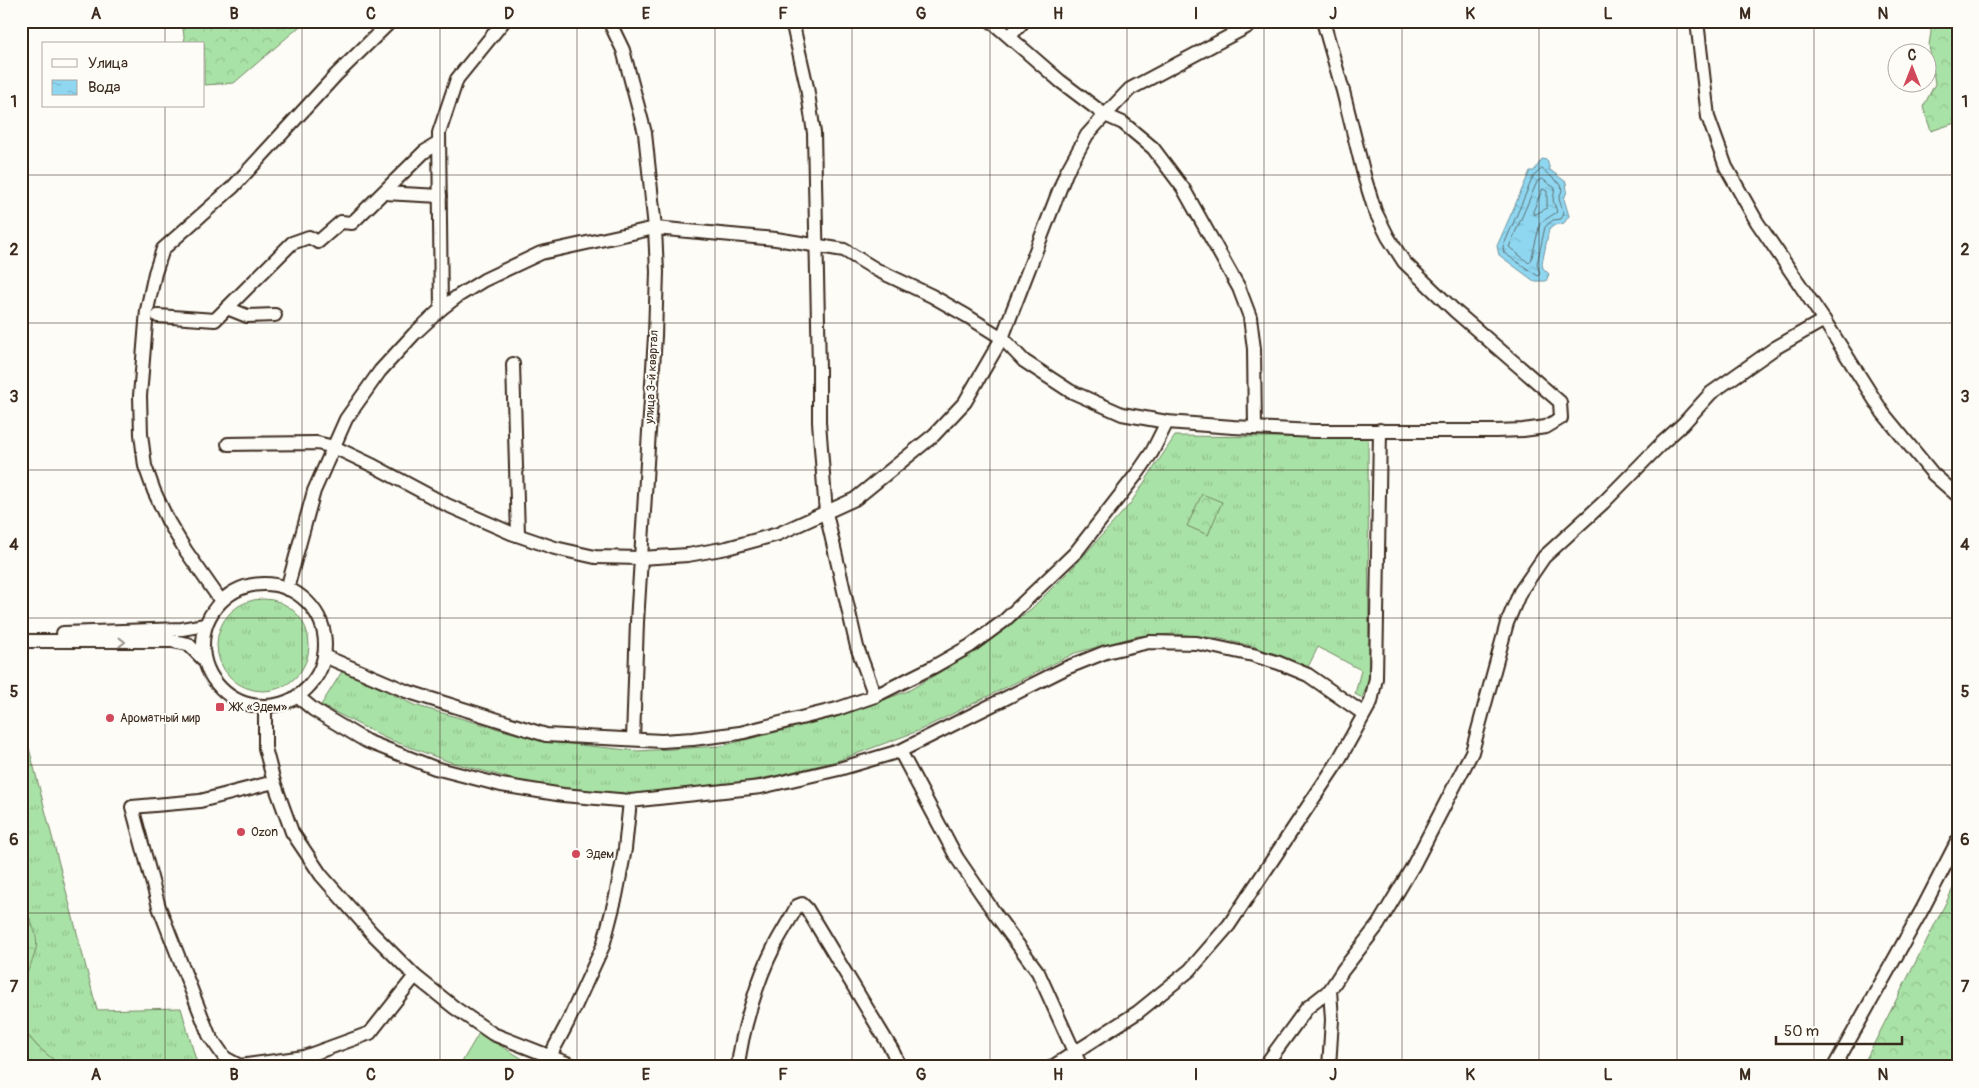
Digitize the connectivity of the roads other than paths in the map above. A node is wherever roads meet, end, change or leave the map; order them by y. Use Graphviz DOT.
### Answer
graph roads {
  1 [pos="391,21"];
  2 [pos="504,21"];
  3 [pos="609,21"];
  4 [pos="792,21"];
  5 [pos="991,21"];
  6 [pos="1024,21"];
  7 [pos="1258,21"];
  8 [pos="1323,21"];
  9 [pos="1697,21"];
  10 [pos="1010,36"];
  11 [pos="1105,115"];
  12 [pos="439,143"];
  13 [pos="384,192"];
  14 [pos="440,196"];
  15 [pos="655,228"];
  16 [pos="816,245"];
  17 [pos="227,308"];
  18 [pos="441,309"];
  19 [pos="275,315"];
  20 [pos="158,316"];
  21 [pos="1824,320"];
  22 [pos="1002,338"];
  23 [pos="513,364"];
  24 [pos="1167,422"];
  25 [pos="1256,427"];
  26 [pos="1380,430"];
  27 [pos="228,444"];
  28 [pos="334,447"];
  29 [pos="1958,496"];
  30 [pos="826,514"];
  31 [pos="518,535"];
  32 [pos="641,558"];
  33 [pos="287,589"];
  34 [pos="220,601"];
  35 [pos="205,625"];
  36 [pos="21,632"];
  37 [pos="21,641"];
  38 [pos="324,656"];
  39 [pos="206,662"];
  40 [pos="297,696"];
  41 [pos="875,696"];
  42 [pos="265,706"];
  43 [pos="1364,714"];
  44 [pos="633,739"];
  45 [pos="900,751"];
  46 [pos="274,782"];
  47 [pos="630,801"];
  48 [pos="1958,840"];
  49 [pos="415,976"];
  50 [pos="1330,990"];
  51 [pos="1075,1053"];
  52 [pos="546,1062"];
  53 [pos="577,1067"];
  54 [pos="738,1067"];
  55 [pos="900,1067"];
  56 [pos="1052,1067"];
  57 [pos="1082,1067"];
  58 [pos="1264,1067"];
  59 [pos="1329,1067"];
  60 [pos="1834,1067"];
  1 -- 34 [label="street"];
  2 -- 12 [label="street"];
  3 -- 15 [label="street, улица 3-й квартал"];
  4 -- 16 [label="street"];
  5 -- 10 [label="street"];
  6 -- 10 [label="street"];
  7 -- 11 [label="street"];
  8 -- 26 [label="street"];
  9 -- 21 [label="street"];
  10 -- 11 [label="street"];
  11 -- 22 [label="street"];
  11 -- 25 [label="street"];
  12 -- 13 [label="street"];
  12 -- 14 [label="street"];
  13 -- 14 [label="street"];
  13 -- 17 [label="street"];
  14 -- 18 [label="street"];
  15 -- 16 [label="street"];
  15 -- 18 [label="street"];
  15 -- 32 [label="street, улица 3-й квартал"];
  16 -- 22 [label="street"];
  16 -- 30 [label="street"];
  17 -- 19 [label="street"];
  17 -- 20 [label="street"];
  18 -- 28 [label="street"];
  21 -- 29 [label="street"];
  21 -- 50 [label="street"];
  22 -- 24 [label="street"];
  22 -- 30 [label="street"];
  23 -- 31 [label="street"];
  24 -- 25 [label="street"];
  24 -- 41 [label="street"];
  25 -- 26 [label="street"];
  26 -- 43 [label="street"];
  27 -- 28 [label="street"];
  28 -- 31 [label="street"];
  28 -- 33 [label="street"];
  30 -- 32 [label="street"];
  30 -- 41 [label="street"];
  31 -- 32 [label="street"];
  32 -- 44 [label="street, улица 3-й квартал"];
  33 -- 34 [label="street"];
  33 -- 38 [label="street"];
  34 -- 35 [label="street"];
  35 -- 36 [label="street"];
  35 -- 39 [label="street"];
  37 -- 39 [label="street, one-way"];
  38 -- 40 [label="street"];
  38 -- 44 [label="street"];
  39 -- 42 [label="street"];
  40 -- 42 [label="street"];
  40 -- 47 [label="street"];
  41 -- 44 [label="street"];
  42 -- 46 [label="street"];
  43 -- 45 [label="street"];
  43 -- 51 [label="street"];
  45 -- 47 [label="street"];
  45 -- 51 [label="street"];
  46 -- 49 [label="street"];
  46 -- 49 [label="street"];
  47 -- 52 [label="street"];
  48 -- 60 [label="street"];
  49 -- 52 [label="street"];
  50 -- 58 [label="street"];
  50 -- 59 [label="street"];
  51 -- 56 [label="street"];
  51 -- 57 [label="street"];
  52 -- 53 [label="street"];
  54 -- 55 [label="street"];
}
